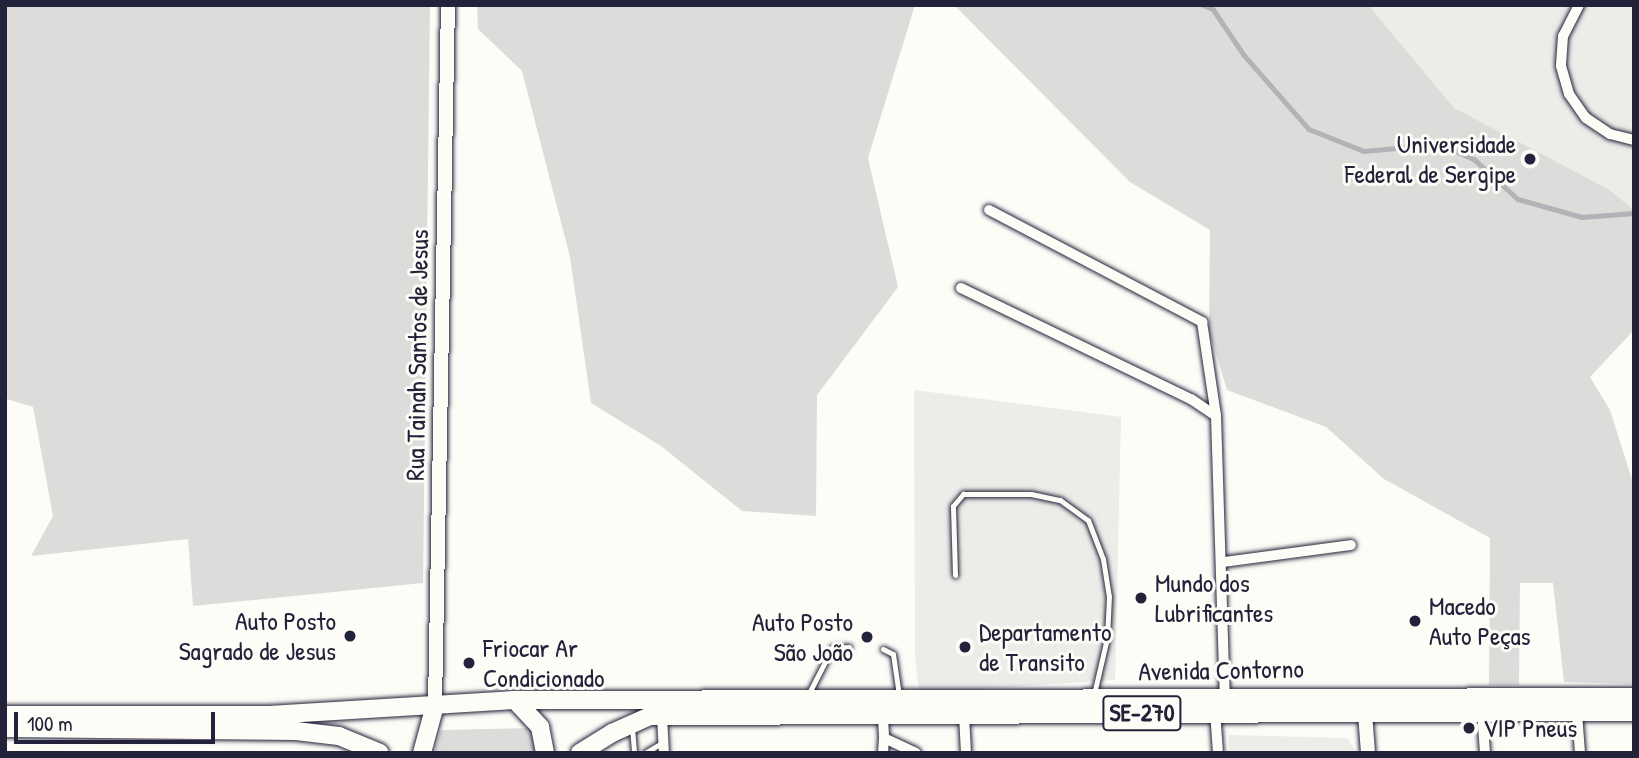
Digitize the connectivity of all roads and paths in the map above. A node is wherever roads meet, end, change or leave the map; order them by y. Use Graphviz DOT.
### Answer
graph roads {
  1 [pos="448,5"];
  2 [pos="1579,5"];
  3 [pos="1634,140"];
  4 [pos="989,210"];
  5 [pos="961,288"];
  6 [pos="1216,416"];
  7 [pos="1351,545"];
  8 [pos="1224,562"];
  9 [pos="955,575"];
  10 [pos="849,647"];
  11 [pos="883,649"];
  12 [pos="1225,696"];
  13 [pos="1634,696"];
  14 [pos="1093,697"];
  15 [pos="514,700"];
  16 [pos="806,700"];
  17 [pos="900,701"];
  18 [pos="435,705"];
  19 [pos="1215,711"];
  20 [pos="1482,712"];
  21 [pos="1634,712"];
  22 [pos="1365,713"];
  23 [pos="1577,713"];
  24 [pos="5,715"];
  25 [pos="964,715"];
  26 [pos="656,716"];
  27 [pos="883,717"];
  28 [pos="631,724"];
  29 [pos="5,728"];
  30 [pos="884,738"];
  31 [pos="663,748"];
  32 [pos="380,753"];
  33 [pos="422,753"];
  34 [pos="545,753"];
  35 [pos="580,753"];
  36 [pos="634,753"];
  37 [pos="645,753"];
  38 [pos="883,753"];
  39 [pos="916,753"];
  40 [pos="966,753"];
  41 [pos="1218,753"];
  42 [pos="1368,753"];
  43 [pos="1485,753"];
  44 [pos="1580,753"];
  1 -- 18 [label="street, Rua Tainah Santos de Jesus"];
  2 -- 3 [label="street"];
  4 -- 6 [label="street"];
  5 -- 6 [label="street"];
  6 -- 8 [label="street"];
  7 -- 8 [label="street"];
  8 -- 12 [label="street"];
  9 -- 14 [label="lane"];
  10 -- 16 [label="lane"];
  11 -- 17 [label="lane"];
  12 -- 13 [label="main road, Avenida Contorno / SE-270"];
  12 -- 14 [label="main road, Avenida Contorno / SE-270"];
  14 -- 17 [label="main road, Avenida Contorno / SE-270"];
  15 -- 16 [label="main road, Avenida Contorno / SE-270"];
  15 -- 18 [label="main road, SE-270"];
  15 -- 34 [label="main road"];
  16 -- 17 [label="main road, Avenida Contorno / SE-270"];
  18 -- 24 [label="main road, SE-270"];
  18 -- 33 [label="main road"];
  19 -- 22 [label="main road, Avenida Contorno / SE-270"];
  19 -- 25 [label="main road, Avenida Contorno / SE-270"];
  19 -- 41 [label="street"];
  20 -- 22 [label="main road, Avenida Contorno / SE-270"];
  20 -- 23 [label="main road, Avenida Contorno / SE-270"];
  20 -- 43 [label="street"];
  21 -- 23 [label="main road, Avenida Contorno / SE-270"];
  22 -- 42 [label="street"];
  23 -- 44 [label="street"];
  25 -- 27 [label="main road, Avenida Contorno / SE-270"];
  25 -- 40 [label="street"];
  26 -- 27 [label="main road, Avenida Contorno / SE-270"];
  26 -- 28 [label="main road, SE-270"];
  26 -- 31 [label="street"];
  27 -- 30 [label="street"];
  28 -- 35 [label="main road, SE-270"];
  28 -- 36 [label="lane"];
  29 -- 32 [label="main road"];
  30 -- 38 [label="street"];
  30 -- 39 [label="street"];
  31 -- 37 [label="lane"];
}
